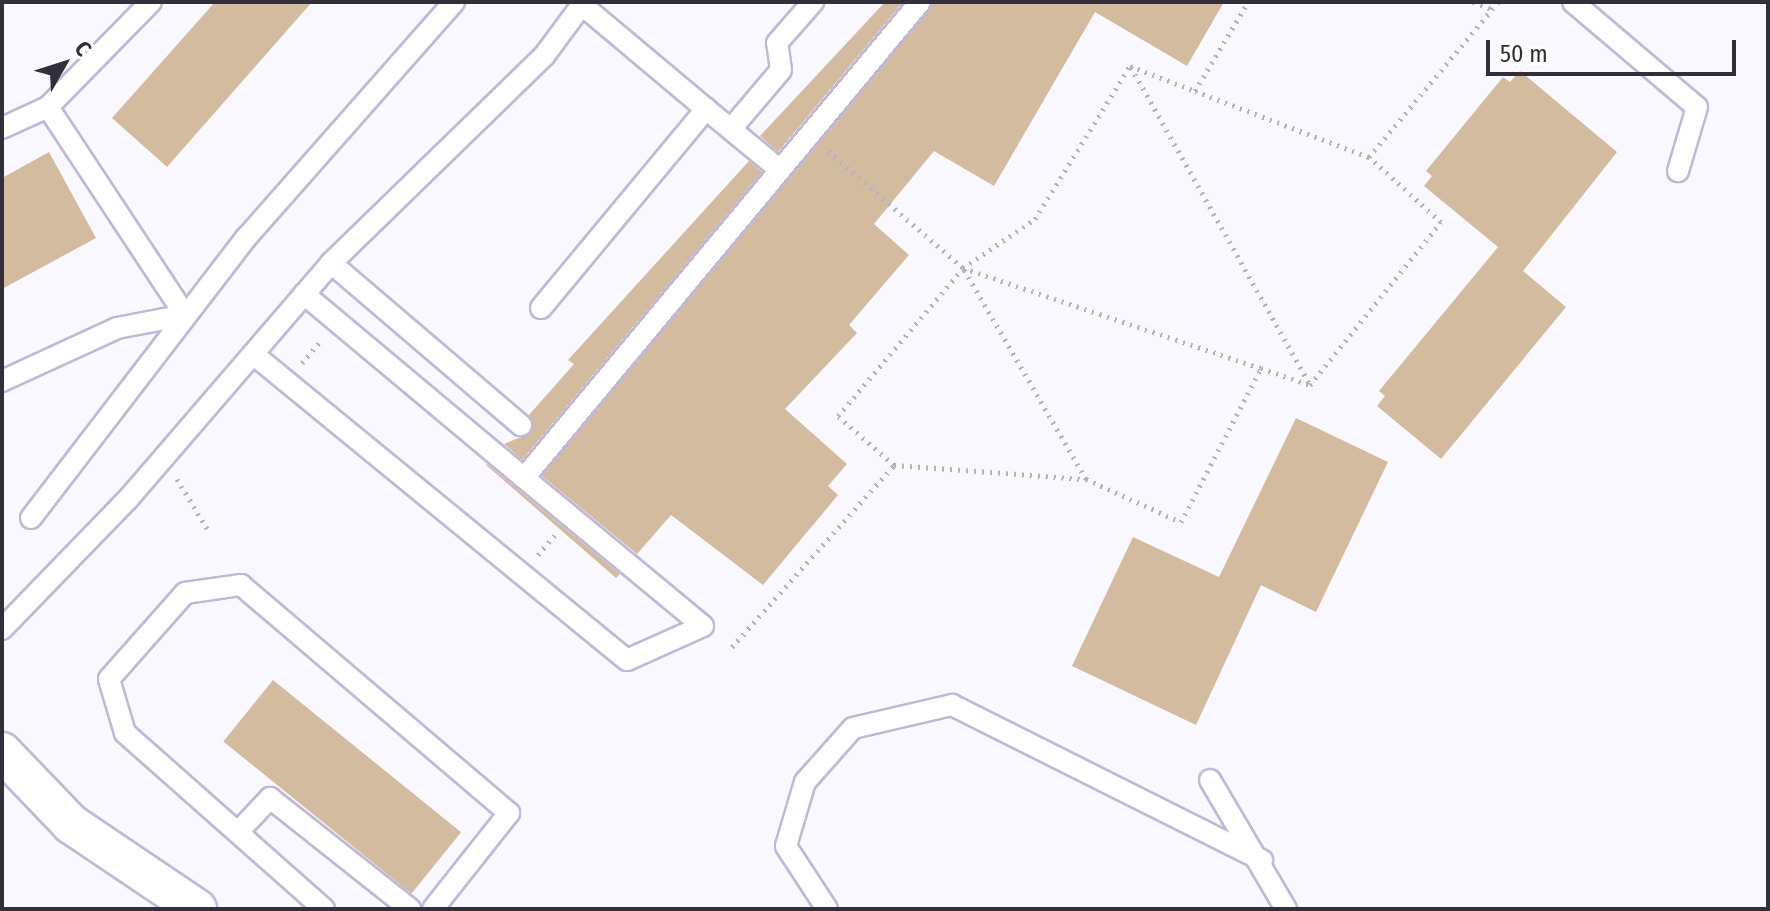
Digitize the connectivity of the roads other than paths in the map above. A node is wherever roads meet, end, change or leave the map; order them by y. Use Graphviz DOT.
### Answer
graph roads {
  1 [pos="151,2"];
  2 [pos="454,2"];
  3 [pos="813,2"];
  4 [pos="920,2"];
  5 [pos="1573,2"];
  6 [pos="583,4"];
  7 [pos="48,107"];
  8 [pos="706,109"];
  9 [pos="2,128"];
  10 [pos="731,129"];
  11 [pos="780,170"];
  12 [pos="1678,171"];
  13 [pos="331,263"];
  14 [pos="304,294"];
  15 [pos="541,308"];
  16 [pos="185,315"];
  17 [pos="253,354"];
  18 [pos="2,381"];
  19 [pos="521,425"];
  20 [pos="524,478"];
  21 [pos="31,518"];
  22 [pos="2,629"];
  23 [pos="2,752"];
  24 [pos="1210,780"];
  25 [pos="238,832"];
  26 [pos="1262,860"];
  27 [pos="197,909"];
  28 [pos="324,909"];
  29 [pos="410,909"];
  30 [pos="433,909"];
  31 [pos="827,909"];
  32 [pos="1286,909"];
  1 -- 7 [label="lane"];
  2 -- 16 [label="lane"];
  3 -- 10 [label="lane"];
  4 -- 11 [label="lane"];
  5 -- 12 [label="lane"];
  6 -- 8 [label="lane"];
  6 -- 13 [label="lane"];
  7 -- 9 [label="lane"];
  7 -- 16 [label="lane"];
  8 -- 10 [label="lane"];
  8 -- 15 [label="lane"];
  10 -- 11 [label="lane"];
  11 -- 20 [label="lane"];
  13 -- 14 [label="lane"];
  13 -- 19 [label="lane"];
  14 -- 17 [label="lane"];
  14 -- 20 [label="lane"];
  16 -- 18 [label="lane"];
  16 -- 21 [label="lane"];
  17 -- 20 [label="lane"];
  17 -- 22 [label="lane"];
  23 -- 27 [label="street"];
  24 -- 26 [label="lane"];
  25 -- 28 [label="lane"];
  25 -- 29 [label="lane"];
  25 -- 30 [label="lane"];
  26 -- 31 [label="lane"];
  26 -- 32 [label="lane"];
}
